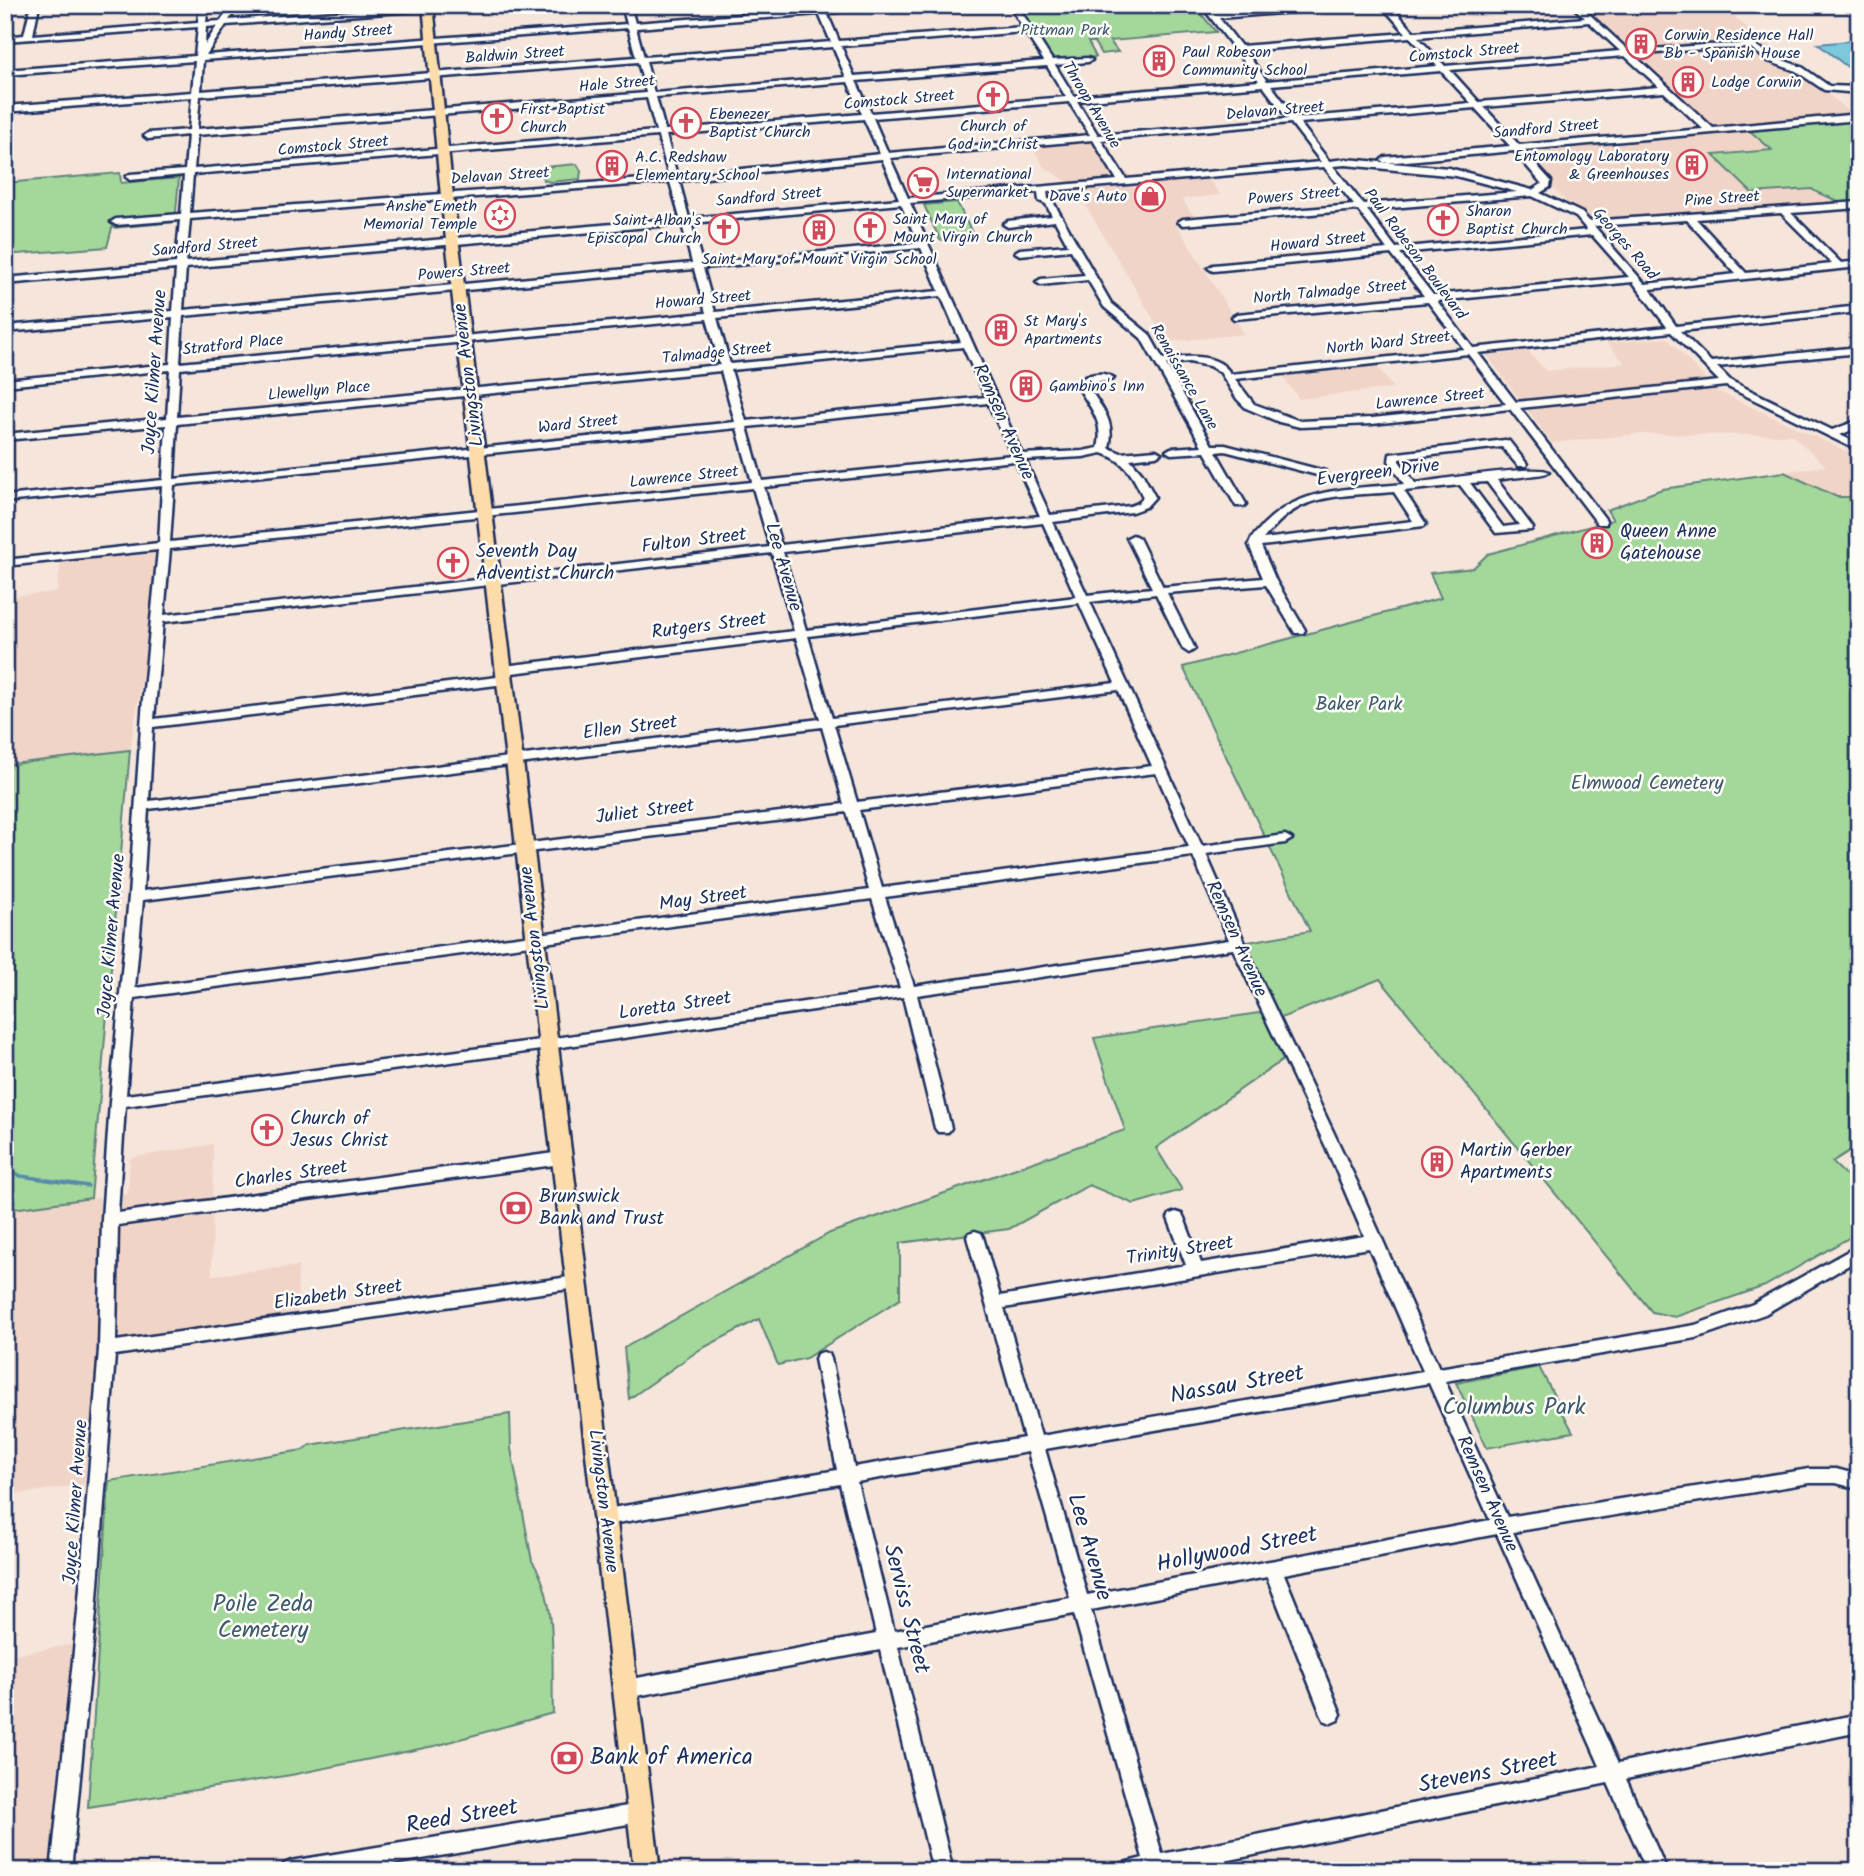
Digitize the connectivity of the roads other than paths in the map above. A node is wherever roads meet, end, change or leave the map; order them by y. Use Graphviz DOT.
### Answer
graph roads {
  1 [pos="35,5"];
  2 [pos="204,5"];
  3 [pos="235,5"];
  4 [pos="466,5"];
  5 [pos="626,5"];
  6 [pos="903,5"];
  7 [pos="1013,5"];
  8 [pos="1205,5"];
  9 [pos="1353,5"];
  10 [pos="1384,5"];
  11 [pos="1616,5"];
  12 [pos="428,7"];
  13 [pos="1577,7"];
  14 [pos="820,8"];
  15 [pos="1212,16"];
  16 [pos="1590,20"];
  17 [pos="224,23"];
  18 [pos="202,24"];
  19 [pos="631,26"];
  20 [pos="1027,29"];
  21 [pos="1412,35"];
  22 [pos="28,37"];
  23 [pos="5,39"];
  24 [pos="432,41"];
  25 [pos="836,44"];
  26 [pos="1239,48"];
  27 [pos="1628,54"];
  28 [pos="199,59"];
  29 [pos="640,60"];
  30 [pos="1087,60"];
  31 [pos="1049,63"];
  32 [pos="1443,69"];
  33 [pos="5,73"];
  34 [pos="435,75"];
  35 [pos="851,80"];
  36 [pos="1265,84"];
  37 [pos="1859,90"];
  38 [pos="1666,91"];
  39 [pos="197,94"];
  40 [pos="651,95"];
  41 [pos="1070,99"];
  42 [pos="1479,107"];
  43 [pos="5,109"];
  44 [pos="439,112"];
  45 [pos="867,116"];
  46 [pos="1859,117"];
  47 [pos="1295,123"];
  48 [pos="1710,130"];
  49 [pos="194,132"];
  50 [pos="659,134"];
  51 [pos="148,136"];
  52 [pos="1094,140"];
  53 [pos="1515,147"];
  54 [pos="443,151"];
  55 [pos="886,157"];
  56 [pos="1385,160"];
  57 [pos="1355,162"];
  58 [pos="1327,164"];
  59 [pos="191,172"];
  60 [pos="1456,173"];
  61 [pos="130,177"];
  62 [pos="672,179"];
  63 [pos="1123,183"];
  64 [pos="1533,193"];
  65 [pos="1045,195"];
  66 [pos="447,196"];
  67 [pos="905,201"];
  68 [pos="1859,205"];
  69 [pos="1359,206"];
  70 [pos="1783,210"];
  71 [pos="1689,217"];
  72 [pos="185,218"];
  73 [pos="1059,218"];
  74 [pos="684,220"];
  75 [pos="116,222"];
  76 [pos="1183,222"];
  77 [pos="1008,223"];
  78 [pos="1590,228"];
  79 [pos="453,241"];
  80 [pos="926,245"];
  81 [pos="1075,247"];
  82 [pos="1393,251"];
  83 [pos="1020,252"];
  84 [pos="1859,264"];
  85 [pos="181,265"];
  86 [pos="696,266"];
  87 [pos="1839,266"];
  88 [pos="1213,268"];
  89 [pos="1744,276"];
  90 [pos="1090,277"];
  91 [pos="5,281"];
  92 [pos="1041,282"];
  93 [pos="1639,283"];
  94 [pos="458,288"];
  95 [pos="945,293"];
  96 [pos="1430,299"];
  97 [pos="1859,309"];
  98 [pos="179,313"];
  99 [pos="712,315"];
  100 [pos="1237,317"];
  101 [pos="5,329"];
  102 [pos="1676,329"];
  103 [pos="464,338"];
  104 [pos="967,344"];
  105 [pos="1859,350"];
  106 [pos="1469,351"];
  107 [pos="1160,362"];
  108 [pos="1709,365"];
  109 [pos="175,366"];
  110 [pos="724,368"];
  111 [pos="1229,377"];
  112 [pos="1110,378"];
  113 [pos="5,383"];
  114 [pos="1727,383"];
  115 [pos="471,393"];
  116 [pos="992,399"];
  117 [pos="1511,406"];
  118 [pos="171,421"];
  119 [pos="742,423"];
  120 [pos="1859,423"];
  121 [pos="1830,435"];
  122 [pos="5,438"];
  123 [pos="1206,447"];
  124 [pos="1859,448"];
  125 [pos="478,450"];
  126 [pos="1103,450"];
  127 [pos="1171,451"];
  128 [pos="1157,453"];
  129 [pos="1123,456"];
  130 [pos="1018,457"];
  131 [pos="1522,464"];
  132 [pos="1560,470"];
  133 [pos="1321,474"];
  134 [pos="1492,478"];
  135 [pos="1463,481"];
  136 [pos="167,482"];
  137 [pos="758,485"];
  138 [pos="1412,486"];
  139 [pos="1397,488"];
  140 [pos="5,499"];
  141 [pos="1240,504"];
  142 [pos="485,513"];
  143 [pos="1047,519"];
  144 [pos="1602,522"];
  145 [pos="1133,538"];
  146 [pos="1256,542"];
  147 [pos="163,546"];
  148 [pos="778,549"];
  149 [pos="5,563"];
  150 [pos="1270,581"];
  151 [pos="494,583"];
  152 [pos="1160,592"];
  153 [pos="1085,601"];
  154 [pos="156,620"];
  155 [pos="1298,630"];
  156 [pos="802,635"];
  157 [pos="1189,649"];
  158 [pos="505,675"];
  159 [pos="1124,686"];
  160 [pos="827,722"];
  161 [pos="148,724"];
  162 [pos="514,761"];
  163 [pos="1160,769"];
  164 [pos="852,805"];
  165 [pos="141,806"];
  166 [pos="1284,839"];
  167 [pos="525,846"];
  168 [pos="1198,851"];
  169 [pos="877,894"];
  170 [pos="136,896"];
  171 [pos="536,940"];
  172 [pos="1237,944"];
  173 [pos="909,992"];
  174 [pos="126,995"];
  175 [pos="548,1044"];
  176 [pos="118,1102"];
  177 [pos="943,1128"];
  178 [pos="561,1158"];
  179 [pos="1176,1218"];
  180 [pos="110,1219"];
  181 [pos="975,1237"];
  182 [pos="1374,1241"];
  183 [pos="1859,1251"];
  184 [pos="1196,1270"];
  185 [pos="576,1282"];
  186 [pos="994,1303"];
  187 [pos="107,1349"];
  188 [pos="822,1359"];
  189 [pos="1435,1376"];
  190 [pos="1034,1444"];
  191 [pos="847,1476"];
  192 [pos="1859,1482"];
  193 [pos="606,1517"];
  194 [pos="1501,1526"];
  195 [pos="1273,1569"];
  196 [pos="1080,1604"];
  197 [pos="889,1640"];
  198 [pos="626,1689"];
  199 [pos="1331,1714"];
  200 [pos="1859,1723"];
  201 [pos="1613,1773"];
  202 [pos="640,1813"];
  203 [pos="1156,1868"];
  204 [pos="61,1871"];
  205 [pos="291,1871"];
  206 [pos="647,1871"];
  207 [pos="943,1871"];
  208 [pos="1127,1871"];
  209 [pos="1657,1871"];
  1 -- 22 [label="street"];
  2 -- 18 [label="street, Joyce Kilmer Avenue"];
  3 -- 17 [label="street"];
  4 -- 12 [label="street"];
  5 -- 19 [label="street, Lee Avenue"];
  6 -- 14 [label="street, Handy Street"];
  7 -- 20 [label="street, Throop Avenue"];
  8 -- 15 [label="street, Paul Robeson Boulevard"];
  9 -- 15 [label="street"];
  10 -- 21 [label="street"];
  11 -- 13 [label="street"];
  12 -- 17 [label="street"];
  12 -- 24 [label="main road, Livingston Avenue"];
  13 -- 16 [label="street"];
  14 -- 19 [label="street, Handy Street"];
  14 -- 25 [label="street, Remsen Avenue"];
  15 -- 26 [label="street, Paul Robeson Boulevard"];
  16 -- 21 [label="street"];
  16 -- 27 [label="street"];
  17 -- 18 [label="street"];
  17 -- 28 [label="street"];
  18 -- 22 [label="street"];
  18 -- 28 [label="street, Joyce Kilmer Avenue"];
  19 -- 24 [label="street, Handy Street"];
  19 -- 29 [label="street, Lee Avenue"];
  20 -- 25 [label="street, Baldwin Street"];
  20 -- 31 [label="street, Throop Avenue"];
  21 -- 26 [label="street"];
  21 -- 32 [label="street"];
  22 -- 23 [label="street"];
  24 -- 28 [label="street, Handy Street"];
  24 -- 34 [label="main road, Livingston Avenue"];
  25 -- 29 [label="street, Baldwin Street"];
  25 -- 35 [label="street, Remsen Avenue"];
  26 -- 36 [label="street, Paul Robeson Boulevard"];
  27 -- 32 [label="street, Comstock Street"];
  27 -- 37 [label="street, Comstock Street"];
  27 -- 38 [label="street"];
  28 -- 33 [label="street, Handy Street"];
  28 -- 39 [label="street, Joyce Kilmer Avenue"];
  29 -- 34 [label="street, Baldwin Street"];
  29 -- 40 [label="street, Lee Avenue"];
  30 -- 31 [label="street, Hale Street"];
  31 -- 35 [label="street, Hale Street"];
  31 -- 41 [label="street, Throop Avenue"];
  32 -- 36 [label="street, Comstock Street"];
  32 -- 42 [label="street"];
  34 -- 39 [label="street, Baldwin Street"];
  34 -- 44 [label="main road, Livingston Avenue"];
  35 -- 40 [label="street, Hale Street"];
  35 -- 45 [label="street, Remsen Avenue"];
  36 -- 41 [label="street, Comstock Street"];
  36 -- 47 [label="street, Paul Robeson Boulevard"];
  38 -- 42 [label="street, Delavan Street"];
  38 -- 48 [label="street"];
  39 -- 43 [label="street, Baldwin Street"];
  39 -- 49 [label="street, Joyce Kilmer Avenue"];
  40 -- 44 [label="street, Hale Street"];
  40 -- 50 [label="street, Lee Avenue"];
  41 -- 45 [label="street, Comstock Street"];
  41 -- 52 [label="street, Throop Avenue"];
  42 -- 47 [label="street, Delavan Street"];
  42 -- 53 [label="street"];
  44 -- 49 [label="street, Hale Street"];
  44 -- 54 [label="main road, Livingston Avenue"];
  45 -- 50 [label="street, Comstock Street"];
  45 -- 55 [label="street, Remsen Avenue"];
  46 -- 48 [label="street, Sandford Street"];
  47 -- 52 [label="street, Delavan Street"];
  47 -- 58 [label="street, Paul Robeson Boulevard"];
  48 -- 53 [label="street, Sandford Street"];
  49 -- 51 [label="street, Hale Street"];
  49 -- 59 [label="street, Joyce Kilmer Avenue"];
  50 -- 54 [label="street, Comstock Street"];
  50 -- 62 [label="street, Lee Avenue"];
  52 -- 55 [label="street, Delavan Street"];
  52 -- 63 [label="street, Throop Avenue"];
  53 -- 56 [label="street, Sandford Street"];
  53 -- 64 [label="street"];
  54 -- 59 [label="street, Comstock Street"];
  54 -- 66 [label="main road, Livingston Avenue"];
  55 -- 62 [label="street, Delavan Street"];
  55 -- 67 [label="street, Remsen Avenue"];
  56 -- 57 [label="street"];
  56 -- 60 [label="street, Georges Road"];
  57 -- 58 [label="street, Georges Road"];
  57 -- 60 [label="street, Georges Road"];
  58 -- 63 [label="street, Sandford Street"];
  58 -- 69 [label="street, Paul Robeson Boulevard"];
  59 -- 61 [label="street, Comstock Street"];
  59 -- 72 [label="street, Joyce Kilmer Avenue"];
  60 -- 64 [label="street, Georges Road"];
  62 -- 66 [label="street, Delavan Street"];
  62 -- 74 [label="street, Lee Avenue"];
  63 -- 65 [label="street, Sandford Street"];
  64 -- 69 [label="street, Powers Street"];
  64 -- 78 [label="street, Georges Road"];
  65 -- 67 [label="street, Sandford Street"];
  65 -- 73 [label="street, Renaissance Lane"];
  66 -- 72 [label="street, Delavan Street"];
  66 -- 79 [label="main road, Livingston Avenue"];
  67 -- 74 [label="street, Sandford Street"];
  67 -- 80 [label="street, Remsen Avenue"];
  68 -- 70 [label="street, Pine Street"];
  69 -- 76 [label="street, Powers Street"];
  69 -- 82 [label="street, Paul Robeson Boulevard"];
  70 -- 71 [label="street, Pine Street"];
  70 -- 87 [label="street"];
  71 -- 78 [label="street, Pine Street"];
  71 -- 89 [label="street"];
  72 -- 75 [label="street, Delavan Street"];
  72 -- 85 [label="street, Joyce Kilmer Avenue"];
  73 -- 77 [label="street"];
  73 -- 81 [label="street, Renaissance Lane"];
  74 -- 79 [label="street, Sandford Street"];
  74 -- 86 [label="street, Lee Avenue"];
  78 -- 82 [label="street, Howard Street"];
  78 -- 93 [label="street, Georges Road"];
  79 -- 85 [label="street, Sandford Street"];
  79 -- 94 [label="main road, Livingston Avenue"];
  80 -- 86 [label="street, Powers Street"];
  80 -- 95 [label="street, Remsen Avenue"];
  81 -- 83 [label="street"];
  81 -- 90 [label="street, Renaissance Lane"];
  82 -- 88 [label="street, Howard Street"];
  82 -- 96 [label="street, Paul Robeson Boulevard"];
  84 -- 87 [label="street, North Talmadge Street"];
  85 -- 91 [label="street, Sandford Street"];
  85 -- 98 [label="street, Joyce Kilmer Avenue"];
  86 -- 94 [label="street, Powers Street"];
  86 -- 99 [label="street, Lee Avenue"];
  87 -- 89 [label="street, North Talmadge Street"];
  89 -- 93 [label="street, North Talmadge Street"];
  90 -- 92 [label="street"];
  90 -- 107 [label="street, Renaissance Lane"];
  93 -- 96 [label="street, North Talmadge Street"];
  93 -- 102 [label="street, Georges Road"];
  94 -- 98 [label="street, Powers Street"];
  94 -- 103 [label="main road, Livingston Avenue"];
  95 -- 99 [label="street, Howard Street"];
  95 -- 104 [label="street, Remsen Avenue"];
  96 -- 100 [label="street, North Talmadge Street"];
  96 -- 106 [label="street, Paul Robeson Boulevard"];
  97 -- 102 [label="street, North Ward Street"];
  98 -- 101 [label="street, Powers Street"];
  98 -- 109 [label="street, Joyce Kilmer Avenue"];
  99 -- 103 [label="street, Howard Street"];
  99 -- 110 [label="street, Lee Avenue"];
  102 -- 106 [label="street, North Ward Street"];
  102 -- 108 [label="street, Georges Road"];
  103 -- 109 [label="street, Stratford Place"];
  103 -- 115 [label="main road, Livingston Avenue"];
  104 -- 110 [label="street, Talmadge Street"];
  104 -- 116 [label="street, Remsen Avenue"];
  105 -- 108 [label="street"];
  106 -- 111 [label="street, North Ward Street"];
  106 -- 117 [label="street, Paul Robeson Boulevard"];
  107 -- 111 [label="street, Lawrence Street"];
  107 -- 123 [label="street, Renaissance Lane"];
  108 -- 114 [label="street, Georges Road"];
  109 -- 113 [label="street, Stratford Place"];
  109 -- 118 [label="street, Joyce Kilmer Avenue"];
  110 -- 115 [label="street, Talmadge Street"];
  110 -- 119 [label="street, Lee Avenue"];
  111 -- 117 [label="street, Lawrence Street"];
  112 -- 126 [label="street"];
  114 -- 117 [label="street, Lawrence Street"];
  114 -- 121 [label="street, Georges Road"];
  115 -- 118 [label="street, Llewellyn Place"];
  115 -- 125 [label="main road, Livingston Avenue"];
  116 -- 119 [label="street, Ward Street"];
  116 -- 130 [label="street, Remsen Avenue"];
  117 -- 132 [label="street, Paul Robeson Boulevard"];
  118 -- 122 [label="street, Llewellyn Place"];
  118 -- 136 [label="street, Joyce Kilmer Avenue"];
  119 -- 125 [label="street, Ward Street"];
  119 -- 137 [label="street, Lee Avenue"];
  120 -- 121 [label="street"];
  121 -- 124 [label="street, Georges Road"];
  123 -- 127 [label="street"];
  123 -- 133 [label="street"];
  123 -- 141 [label="street, Renaissance Lane"];
  125 -- 136 [label="street, Ward Street"];
  125 -- 142 [label="main road, Livingston Avenue"];
  126 -- 129 [label="street"];
  126 -- 130 [label="street, Lawrence Street"];
  128 -- 129 [label="street"];
  129 -- 143 [label="street, Fulton Street"];
  130 -- 137 [label="street, Lawrence Street"];
  130 -- 143 [label="street, Remsen Avenue"];
  131 -- 138 [label="street"];
  132 -- 134 [label="street, Evergreen Drive"];
  132 -- 144 [label="street, Paul Robeson Boulevard"];
  134 -- 135 [label="street, Evergreen Drive"];
  134 -- 135 [label="street"];
  135 -- 138 [label="street, Evergreen Drive"];
  136 -- 140 [label="street, Ward Street"];
  136 -- 147 [label="street, Joyce Kilmer Avenue"];
  137 -- 142 [label="street, Lawrence Street"];
  137 -- 148 [label="street, Lee Avenue"];
  138 -- 139 [label="street, Evergreen Drive"];
  139 -- 146 [label="street, Evergreen Drive"];
  139 -- 146 [label="street"];
  142 -- 147 [label="street, Lawrence Street"];
  142 -- 151 [label="main road, Livingston Avenue"];
  143 -- 148 [label="street, Fulton Street"];
  143 -- 153 [label="street, Remsen Avenue"];
  145 -- 152 [label="street"];
  146 -- 150 [label="street"];
  147 -- 149 [label="street, Lawrence Street"];
  147 -- 154 [label="street, Joyce Kilmer Avenue"];
  148 -- 151 [label="street, Fulton Street"];
  148 -- 156 [label="street, Lee Avenue"];
  150 -- 152 [label="street, Rutgers Street"];
  150 -- 155 [label="street"];
  151 -- 154 [label="street, Fulton Street"];
  151 -- 158 [label="main road, Livingston Avenue"];
  152 -- 153 [label="street, Rutgers Street"];
  152 -- 157 [label="street"];
  153 -- 156 [label="street, Rutgers Street"];
  153 -- 159 [label="street, Remsen Avenue"];
  154 -- 161 [label="street, Joyce Kilmer Avenue"];
  156 -- 158 [label="street, Rutgers Street"];
  156 -- 160 [label="street, Lee Avenue"];
  158 -- 161 [label="street, Rutgers Street"];
  158 -- 162 [label="main road, Livingston Avenue"];
  159 -- 160 [label="street, Ellen Street"];
  159 -- 163 [label="street, Remsen Avenue"];
  160 -- 162 [label="street, Ellen Street"];
  160 -- 164 [label="street, Lee Avenue"];
  161 -- 165 [label="street, Joyce Kilmer Avenue"];
  162 -- 165 [label="street, Ellen Street"];
  162 -- 167 [label="main road, Livingston Avenue"];
  163 -- 164 [label="street, Juliet Street"];
  163 -- 168 [label="street, Remsen Avenue"];
  164 -- 167 [label="street, Juliet Street"];
  164 -- 169 [label="street, Lee Avenue"];
  165 -- 170 [label="street, Joyce Kilmer Avenue"];
  166 -- 168 [label="street, May Street"];
  167 -- 170 [label="street, Juliet Street"];
  167 -- 171 [label="main road, Livingston Avenue"];
  168 -- 169 [label="street, May Street"];
  168 -- 172 [label="street, Remsen Avenue"];
  169 -- 171 [label="street, May Street"];
  169 -- 173 [label="street, Lee Avenue"];
  170 -- 174 [label="street, Joyce Kilmer Avenue"];
  171 -- 174 [label="street, May Street"];
  171 -- 175 [label="main road, Livingston Avenue"];
  172 -- 173 [label="street, Loretta Street"];
  172 -- 182 [label="street, Remsen Avenue"];
  173 -- 175 [label="street, Loretta Street"];
  173 -- 177 [label="street, Lee Avenue"];
  174 -- 176 [label="street, Joyce Kilmer Avenue"];
  175 -- 176 [label="street, Loretta Street"];
  175 -- 178 [label="main road, Livingston Avenue"];
  176 -- 180 [label="street, Joyce Kilmer Avenue"];
  178 -- 180 [label="street, Charles Street"];
  178 -- 185 [label="main road, Livingston Avenue"];
  179 -- 184 [label="street"];
  180 -- 187 [label="street, Joyce Kilmer Avenue"];
  181 -- 186 [label="street, Lee Avenue"];
  182 -- 184 [label="street, Trinity Street"];
  182 -- 189 [label="street, Remsen Avenue"];
  183 -- 189 [label="street, Nassau Street"];
  184 -- 186 [label="street, Trinity Street"];
  185 -- 187 [label="street, Elizabeth Street"];
  185 -- 193 [label="main road, Livingston Avenue"];
  186 -- 190 [label="street, Lee Avenue"];
  187 -- 204 [label="street, Joyce Kilmer Avenue"];
  188 -- 191 [label="street, Serviss Street"];
  189 -- 190 [label="street, Nassau Street"];
  189 -- 194 [label="street, Remsen Avenue"];
  190 -- 191 [label="street, Nassau Street"];
  190 -- 196 [label="street, Lee Avenue"];
  191 -- 193 [label="street, Nassau Street"];
  191 -- 197 [label="street, Serviss Street"];
  192 -- 194 [label="street, Hollywood Street"];
  193 -- 198 [label="main road, Livingston Avenue"];
  194 -- 195 [label="street, Hollywood Street"];
  194 -- 201 [label="street, Remsen Avenue"];
  195 -- 196 [label="street, Hollywood Street"];
  195 -- 199 [label="street"];
  196 -- 197 [label="street, Hollywood Street"];
  196 -- 203 [label="street, Lee Avenue"];
  197 -- 198 [label="street, Hollywood Street"];
  197 -- 207 [label="street, Serviss Street"];
  198 -- 202 [label="main road, Livingston Avenue"];
  200 -- 201 [label="street, Stevens Street"];
  201 -- 203 [label="street, Stevens Street"];
  201 -- 209 [label="street, Remsen Avenue"];
  202 -- 205 [label="street, Reed Street"];
  202 -- 206 [label="main road, Livingston Avenue"];
  203 -- 208 [label="street, Stevens Street"];
}
